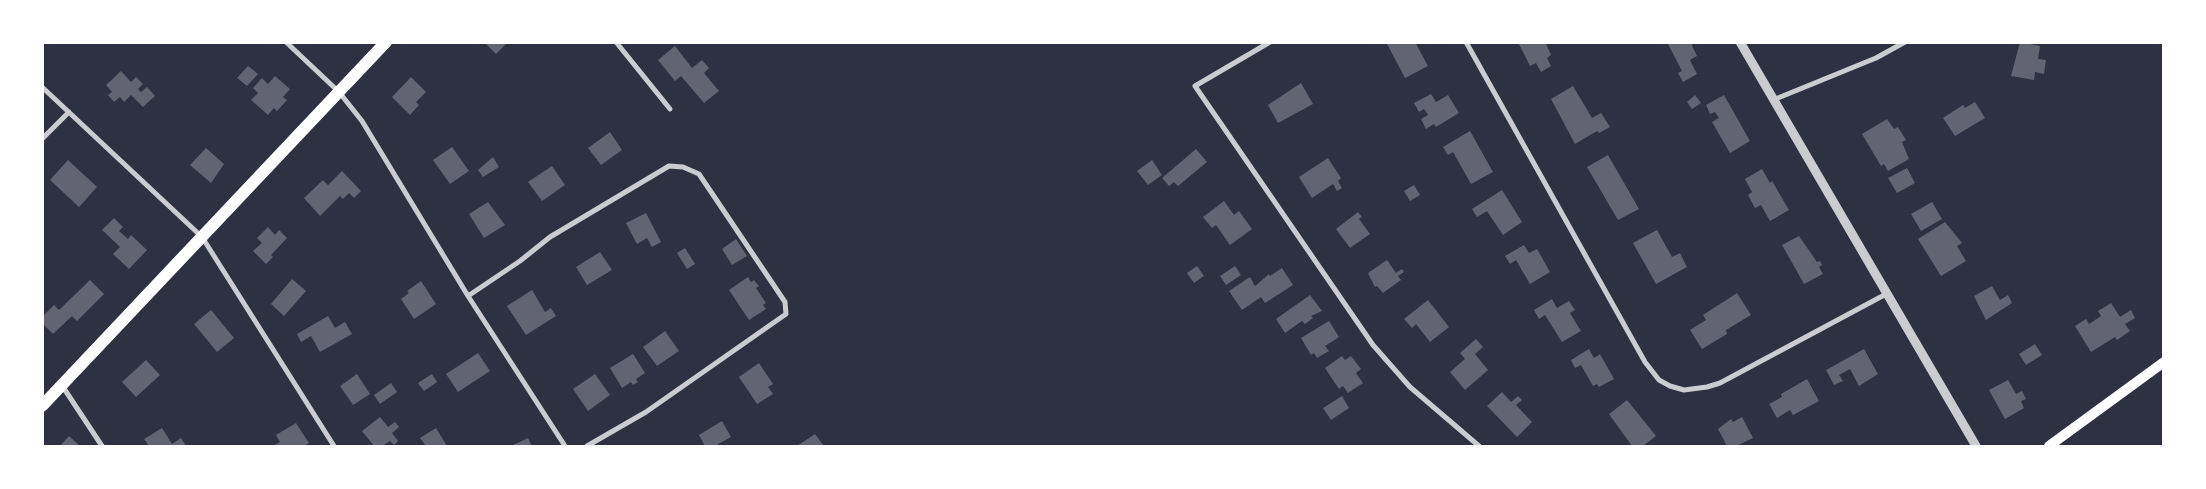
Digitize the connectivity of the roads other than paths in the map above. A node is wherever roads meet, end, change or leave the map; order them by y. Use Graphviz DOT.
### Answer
graph roads {
  1 [pos="286,42"];
  2 [pos="386,42"];
  3 [pos="616,42"];
  4 [pos="1270,42"];
  5 [pos="1466,42"];
  6 [pos="1740,42"];
  7 [pos="1905,42"];
  8 [pos="42,87"];
  9 [pos="339,92"];
  10 [pos="1773,100"];
  11 [pos="670,109"];
  12 [pos="69,112"];
  13 [pos="42,139"];
  14 [pos="202,237"];
  15 [pos="1888,293"];
  16 [pos="468,296"];
  17 [pos="2164,362"];
  18 [pos="62,385"];
  19 [pos="42,406"];
  20 [pos="102,446"];
  21 [pos="334,446"];
  22 [pos="565,446"];
  23 [pos="587,446"];
  24 [pos="1479,446"];
  25 [pos="1976,446"];
  26 [pos="2049,446"];
  1 -- 9 [label="street"];
  2 -- 9 [label="main road"];
  3 -- 11 [label="street"];
  4 -- 24 [label="street"];
  5 -- 15 [label="street"];
  6 -- 10 [label="street"];
  7 -- 10 [label="street"];
  8 -- 12 [label="street"];
  9 -- 14 [label="main road"];
  9 -- 16 [label="street"];
  10 -- 15 [label="street"];
  12 -- 13 [label="street"];
  12 -- 14 [label="street"];
  14 -- 18 [label="main road"];
  14 -- 21 [label="street"];
  15 -- 25 [label="street"];
  16 -- 22 [label="street"];
  16 -- 23 [label="street"];
  17 -- 26 [label="main road"];
  18 -- 19 [label="main road"];
  18 -- 20 [label="street"];
}
